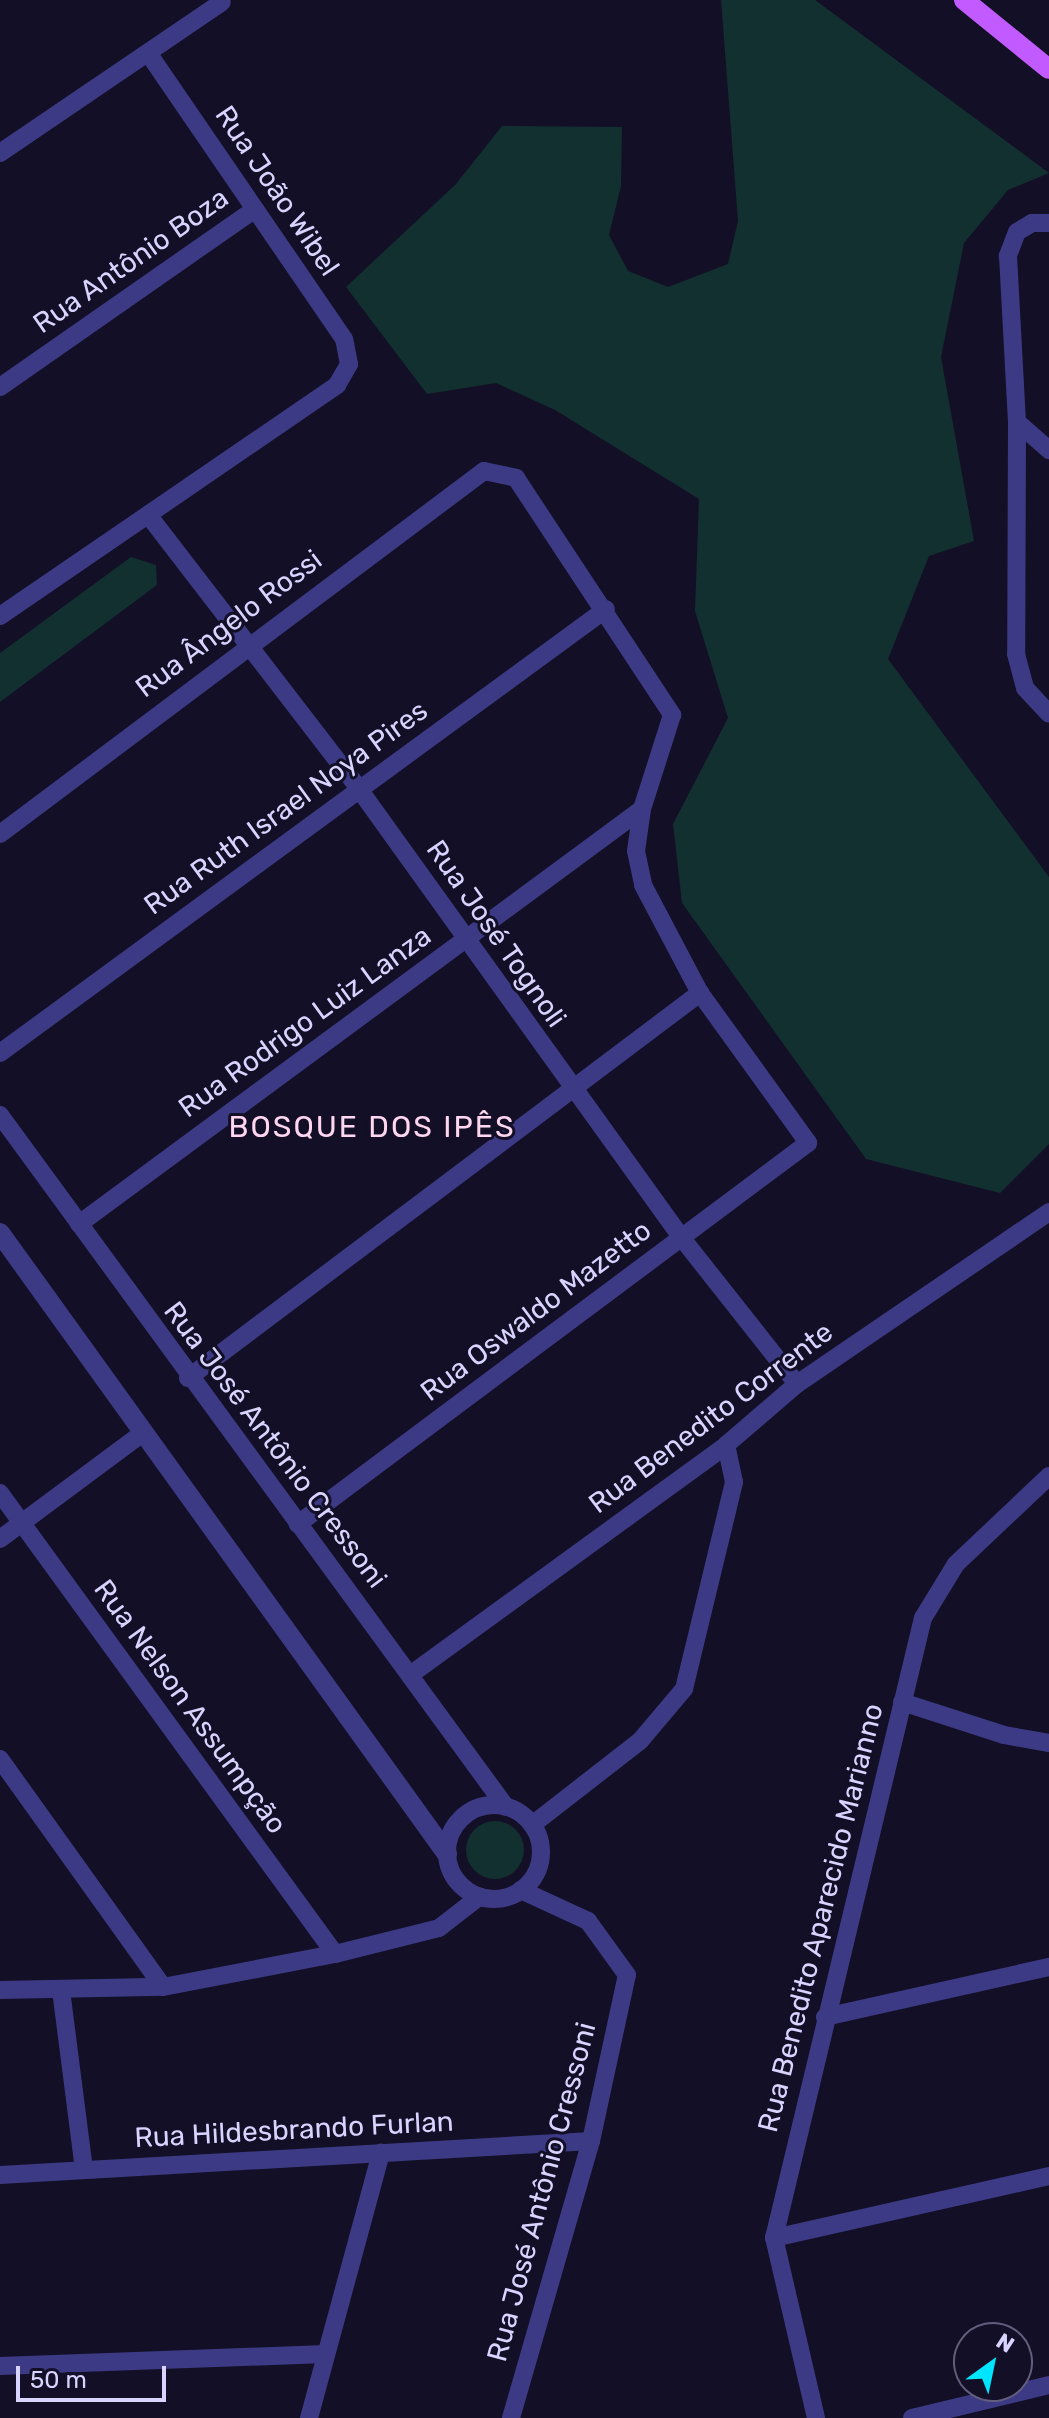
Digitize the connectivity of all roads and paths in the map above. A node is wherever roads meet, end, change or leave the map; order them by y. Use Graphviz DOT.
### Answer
graph roads {
  1 [pos="964,0"];
  2 [pos="222,2"];
  3 [pos="149,54"];
  4 [pos="1049,69"];
  5 [pos="0,153"];
  6 [pos="255,209"];
  7 [pos="1041,223"];
  8 [pos="0,387"];
  9 [pos="1017,422"];
  10 [pos="1049,450"];
  11 [pos="149,516"];
  12 [pos="606,609"];
  13 [pos="0,616"];
  14 [pos="247,644"];
  15 [pos="1049,714"];
  16 [pos="359,789"];
  17 [pos="642,809"];
  18 [pos="0,834"];
  19 [pos="464,940"];
  20 [pos="700,993"];
  21 [pos="0,1053"];
  22 [pos="570,1088"];
  23 [pos="0,1115"];
  24 [pos="1049,1212"];
  25 [pos="79,1224"];
  26 [pos="0,1233"];
  27 [pos="681,1237"];
  28 [pos="188,1378"];
  29 [pos="797,1384"];
  30 [pos="144,1432"];
  31 [pos="726,1445"];
  32 [pos="1049,1476"];
  33 [pos="0,1493"];
  34 [pos="22,1523"];
  35 [pos="298,1524"];
  36 [pos="0,1539"];
  37 [pos="410,1675"];
  38 [pos="902,1702"];
  39 [pos="1049,1743"];
  40 [pos="0,1759"];
  41 [pos="506,1807"];
  42 [pos="532,1825"];
  43 [pos="447,1854"];
  44 [pos="521,1890"];
  45 [pos="479,1897"];
  46 [pos="335,1954"];
  47 [pos="1049,1967"];
  48 [pos="163,1987"];
  49 [pos="0,1990"];
  50 [pos="61,1990"];
  51 [pos="825,2017"];
  52 [pos="591,2141"];
  53 [pos="381,2153"];
  54 [pos="84,2169"];
  55 [pos="0,2175"];
  56 [pos="1049,2176"];
  57 [pos="774,2238"];
  58 [pos="325,2354"];
  59 [pos="0,2366"];
  60 [pos="1049,2385"];
  61 [pos="309,2418"];
  62 [pos="511,2418"];
  63 [pos="816,2418"];
  64 [pos="912,2418"];
  1 -- 4 [label="main road"];
  2 -- 3 [label="street"];
  3 -- 5 [label="street"];
  3 -- 6 [label="street, Rua João Wibel"];
  6 -- 8 [label="street, Rua Antônio Boza"];
  6 -- 11 [label="street, Rua João Wibel"];
  7 -- 9 [label="street"];
  9 -- 10 [label="street"];
  9 -- 15 [label="street"];
  11 -- 13 [label="street"];
  11 -- 14 [label="street, Rua José Tognoli"];
  12 -- 14 [label="street, Rua Ângelo Rossi"];
  12 -- 16 [label="street, Rua Ruth Israel Noya Pires"];
  12 -- 17 [label="street"];
  14 -- 16 [label="street, Rua José Tognoli"];
  14 -- 18 [label="street, Rua Ângelo Rossi"];
  16 -- 19 [label="street, Rua José Tognoli"];
  16 -- 21 [label="street, Rua Ruth Israel Noya Pires"];
  17 -- 19 [label="street, Rua Rodrigo Luiz Lanza"];
  17 -- 20 [label="street"];
  19 -- 22 [label="street, Rua José Tognoli"];
  19 -- 25 [label="street, Rua Rodrigo Luiz Lanza"];
  20 -- 22 [label="street"];
  20 -- 27 [label="street, Rua Oswaldo Mazetto"];
  22 -- 27 [label="street, Rua José Tognoli"];
  22 -- 28 [label="street"];
  23 -- 25 [label="street, Rua José Antônio Cressoni"];
  24 -- 29 [label="street, Rua Benedito Corrente"];
  25 -- 28 [label="street, Rua José Antônio Cressoni"];
  26 -- 30 [label="street"];
  27 -- 29 [label="street, Rua José Tognoli"];
  27 -- 35 [label="street, Rua Oswaldo Mazetto"];
  28 -- 35 [label="street, Rua José Antônio Cressoni"];
  29 -- 31 [label="street, Rua Benedito Corrente"];
  30 -- 34 [label="street"];
  30 -- 43 [label="street"];
  31 -- 37 [label="street, Rua Benedito Corrente"];
  31 -- 42 [label="street"];
  32 -- 38 [label="street, Rua Benedito Aparecido Marianno"];
  33 -- 34 [label="street, Rua Nelson Assumpção"];
  34 -- 36 [label="street"];
  34 -- 46 [label="street, Rua Nelson Assumpção"];
  35 -- 37 [label="street, Rua José Antônio Cressoni"];
  37 -- 41 [label="street, Rua José Antônio Cressoni"];
  38 -- 39 [label="street"];
  38 -- 51 [label="street, Rua Benedito Aparecido Marianno"];
  40 -- 48 [label="street"];
  41 -- 42 [label="street"];
  41 -- 43 [label="street"];
  42 -- 44 [label="street"];
  43 -- 45 [label="street"];
  44 -- 45 [label="street"];
  44 -- 52 [label="street, Rua José Antônio Cressoni"];
  45 -- 46 [label="street"];
  46 -- 48 [label="street"];
  47 -- 51 [label="street"];
  48 -- 50 [label="street"];
  49 -- 50 [label="street"];
  50 -- 54 [label="street"];
  51 -- 57 [label="street, Rua Benedito Aparecido Marianno"];
  52 -- 53 [label="street, Rua Hildesbrando Furlan"];
  52 -- 62 [label="street, Rua José Antônio Cressoni"];
  53 -- 54 [label="street, Rua Hildesbrando Furlan"];
  53 -- 58 [label="street"];
  54 -- 55 [label="street, Rua Hildesbrando Furlan"];
  56 -- 57 [label="street"];
  57 -- 63 [label="street, Rua Benedito Aparecido Marianno"];
  58 -- 59 [label="street"];
  58 -- 61 [label="street"];
  60 -- 64 [label="street"];
}
